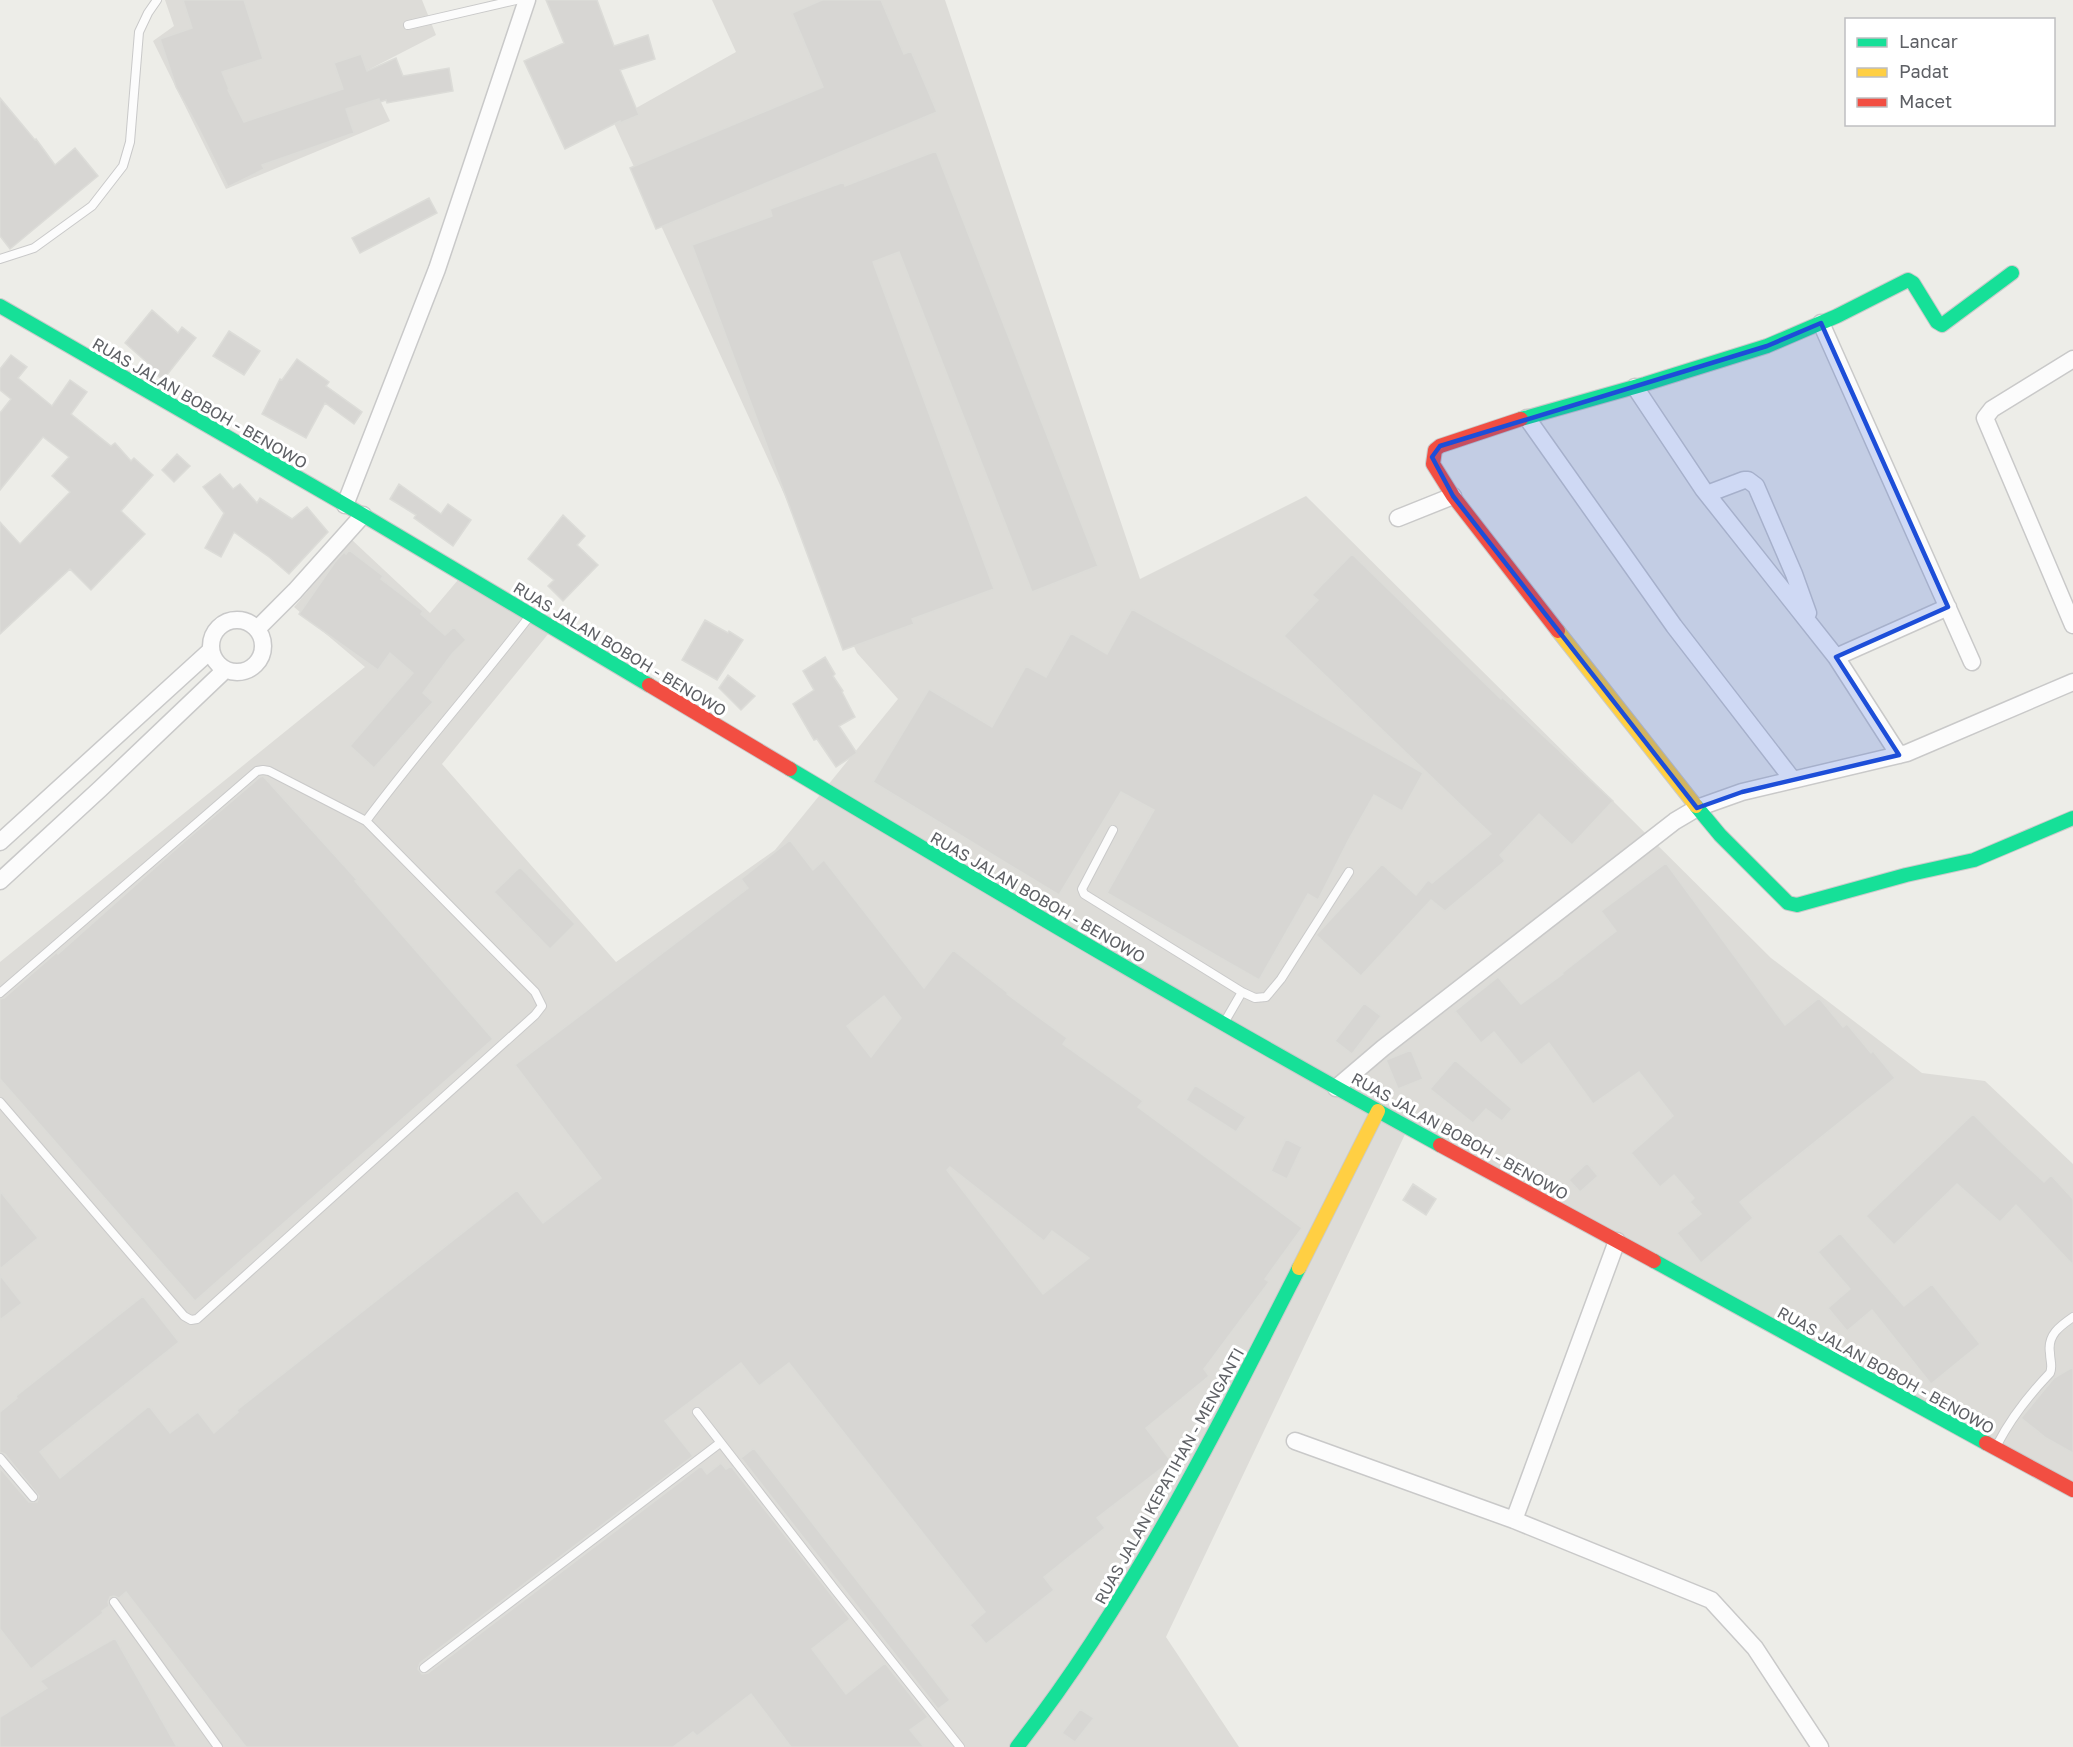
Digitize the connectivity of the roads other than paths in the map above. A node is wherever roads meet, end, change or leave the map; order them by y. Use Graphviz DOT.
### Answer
graph roads {
  1 [pos="157,0"];
  2 [pos="516,0"];
  3 [pos="527,0"];
  4 [pos="408,25"];
  5 [pos="0,259"];
  6 [pos="2012,273"];
  7 [pos="0,306"];
  8 [pos="1821,323"];
  9 [pos="2073,359"];
  10 [pos="1635,387"];
  11 [pos="1527,418"];
  12 [pos="1707,494"];
  13 [pos="1453,496"];
  14 [pos="345,505"];
  15 [pos="363,515"];
  16 [pos="1398,518"];
  17 [pos="1948,608"];
  18 [pos="531,615"];
  19 [pos="2073,625"];
  20 [pos="1813,627"];
  21 [pos="257,629"];
  22 [pos="211,650"];
  23 [pos="1836,657"];
  24 [pos="1972,662"];
  25 [pos="225,670"];
  26 [pos="2073,682"];
  27 [pos="1899,755"];
  28 [pos="1793,780"];
  29 [pos="1697,807"];
  30 [pos="2073,818"];
  31 [pos="366,821"];
  32 [pos="1113,830"];
  33 [pos="0,842"];
  34 [pos="1348,873"];
  35 [pos="0,881"];
  36 [pos="1242,992"];
  37 [pos="0,993"];
  38 [pos="1224,1024"];
  39 [pos="1336,1088"];
  40 [pos="0,1102"];
  41 [pos="1378,1111"];
  42 [pos="1617,1241"];
  43 [pos="2073,1317"];
  44 [pos="697,1412"];
  45 [pos="1295,1441"];
  46 [pos="720,1443"];
  47 [pos="1996,1448"];
  48 [pos="0,1458"];
  49 [pos="2073,1490"];
  50 [pos="33,1497"];
  51 [pos="1514,1521"];
  52 [pos="114,1602"];
  53 [pos="424,1668"];
  54 [pos="218,1747"];
  55 [pos="960,1747"];
  56 [pos="1017,1747"];
  57 [pos="1820,1747"];
  1 -- 5 [label="lane"];
  2 -- 4 [label="lane"];
  3 -- 14 [label="street"];
  6 -- 8 [label="main road"];
  7 -- 14 [label="main road, RUAS JALAN BOBOH - BENOWO"];
  8 -- 10 [label="main road"];
  8 -- 17 [label="street"];
  9 -- 19 [label="street"];
  10 -- 11 [label="main road"];
  10 -- 12 [label="street"];
  11 -- 13 [label="main road"];
  11 -- 28 [label="street"];
  12 -- 20 [label="street"];
  12 -- 20 [label="street"];
  13 -- 16 [label="street"];
  13 -- 29 [label="main road"];
  14 -- 15 [label="main road, RUAS JALAN BOBOH - BENOWO"];
  15 -- 18 [label="main road, RUAS JALAN BOBOH - BENOWO"];
  15 -- 21 [label="street"];
  17 -- 23 [label="street"];
  17 -- 24 [label="street"];
  18 -- 31 [label="lane"];
  18 -- 38 [label="main road, RUAS JALAN BOBOH - BENOWO"];
  20 -- 23 [label="street"];
  21 -- 22 [label="street"];
  21 -- 25 [label="street"];
  22 -- 25 [label="street"];
  22 -- 33 [label="street"];
  23 -- 27 [label="street"];
  25 -- 35 [label="street"];
  26 -- 27 [label="street"];
  27 -- 28 [label="street"];
  28 -- 29 [label="street"];
  29 -- 30 [label="main road"];
  29 -- 39 [label="street"];
  31 -- 37 [label="lane"];
  31 -- 40 [label="lane"];
  32 -- 36 [label="lane"];
  34 -- 36 [label="lane"];
  36 -- 38 [label="lane"];
  38 -- 39 [label="main road, RUAS JALAN BOBOH - BENOWO"];
  39 -- 41 [label="main road, RUAS JALAN BOBOH - BENOWO"];
  41 -- 42 [label="main road, RUAS JALAN BOBOH - BENOWO"];
  41 -- 56 [label="main road, RUAS JALAN KEPATIHAN - MENGANTI"];
  42 -- 47 [label="main road, RUAS JALAN BOBOH - BENOWO"];
  42 -- 51 [label="street"];
  43 -- 47 [label="lane"];
  44 -- 46 [label="lane"];
  45 -- 51 [label="street"];
  46 -- 53 [label="lane"];
  46 -- 55 [label="lane"];
  47 -- 49 [label="main road, RUAS JALAN BOBOH - BENOWO"];
  48 -- 50 [label="lane"];
  51 -- 57 [label="street"];
  52 -- 54 [label="lane"];
}
